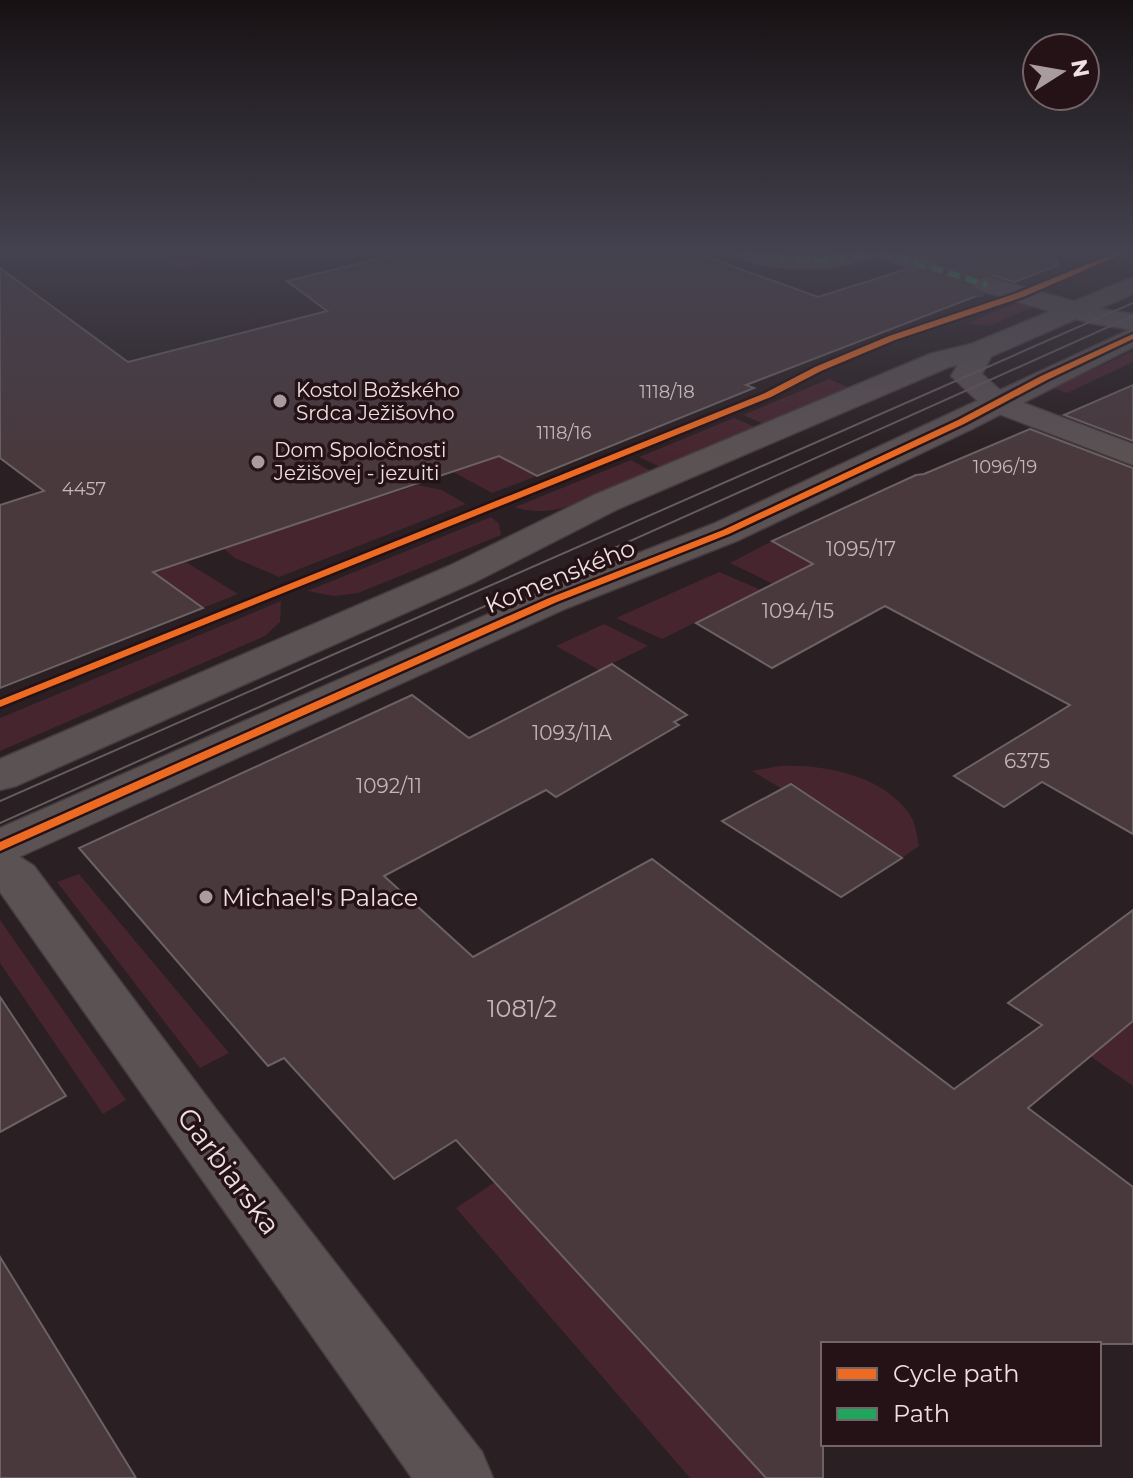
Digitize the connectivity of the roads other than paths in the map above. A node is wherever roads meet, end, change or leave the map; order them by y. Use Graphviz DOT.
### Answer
graph roads {
  1 [pos="1051,320"];
  2 [pos="1133,336"];
  3 [pos="980,351"];
  4 [pos="997,403"];
  5 [pos="1133,455"];
  6 [pos="0,776"];
  7 [pos="0,847"];
  8 [pos="0,866"];
  9 [pos="456,1478"];
  1 -- 3 [label="street, Komenského"];
  2 -- 4 [label="street, Komenského"];
  3 -- 4 [label="street"];
  3 -- 6 [label="street, Komenského"];
  4 -- 5 [label="street"];
  4 -- 7 [label="street, Komenského"];
  8 -- 9 [label="street, Garbiarska"];
}
